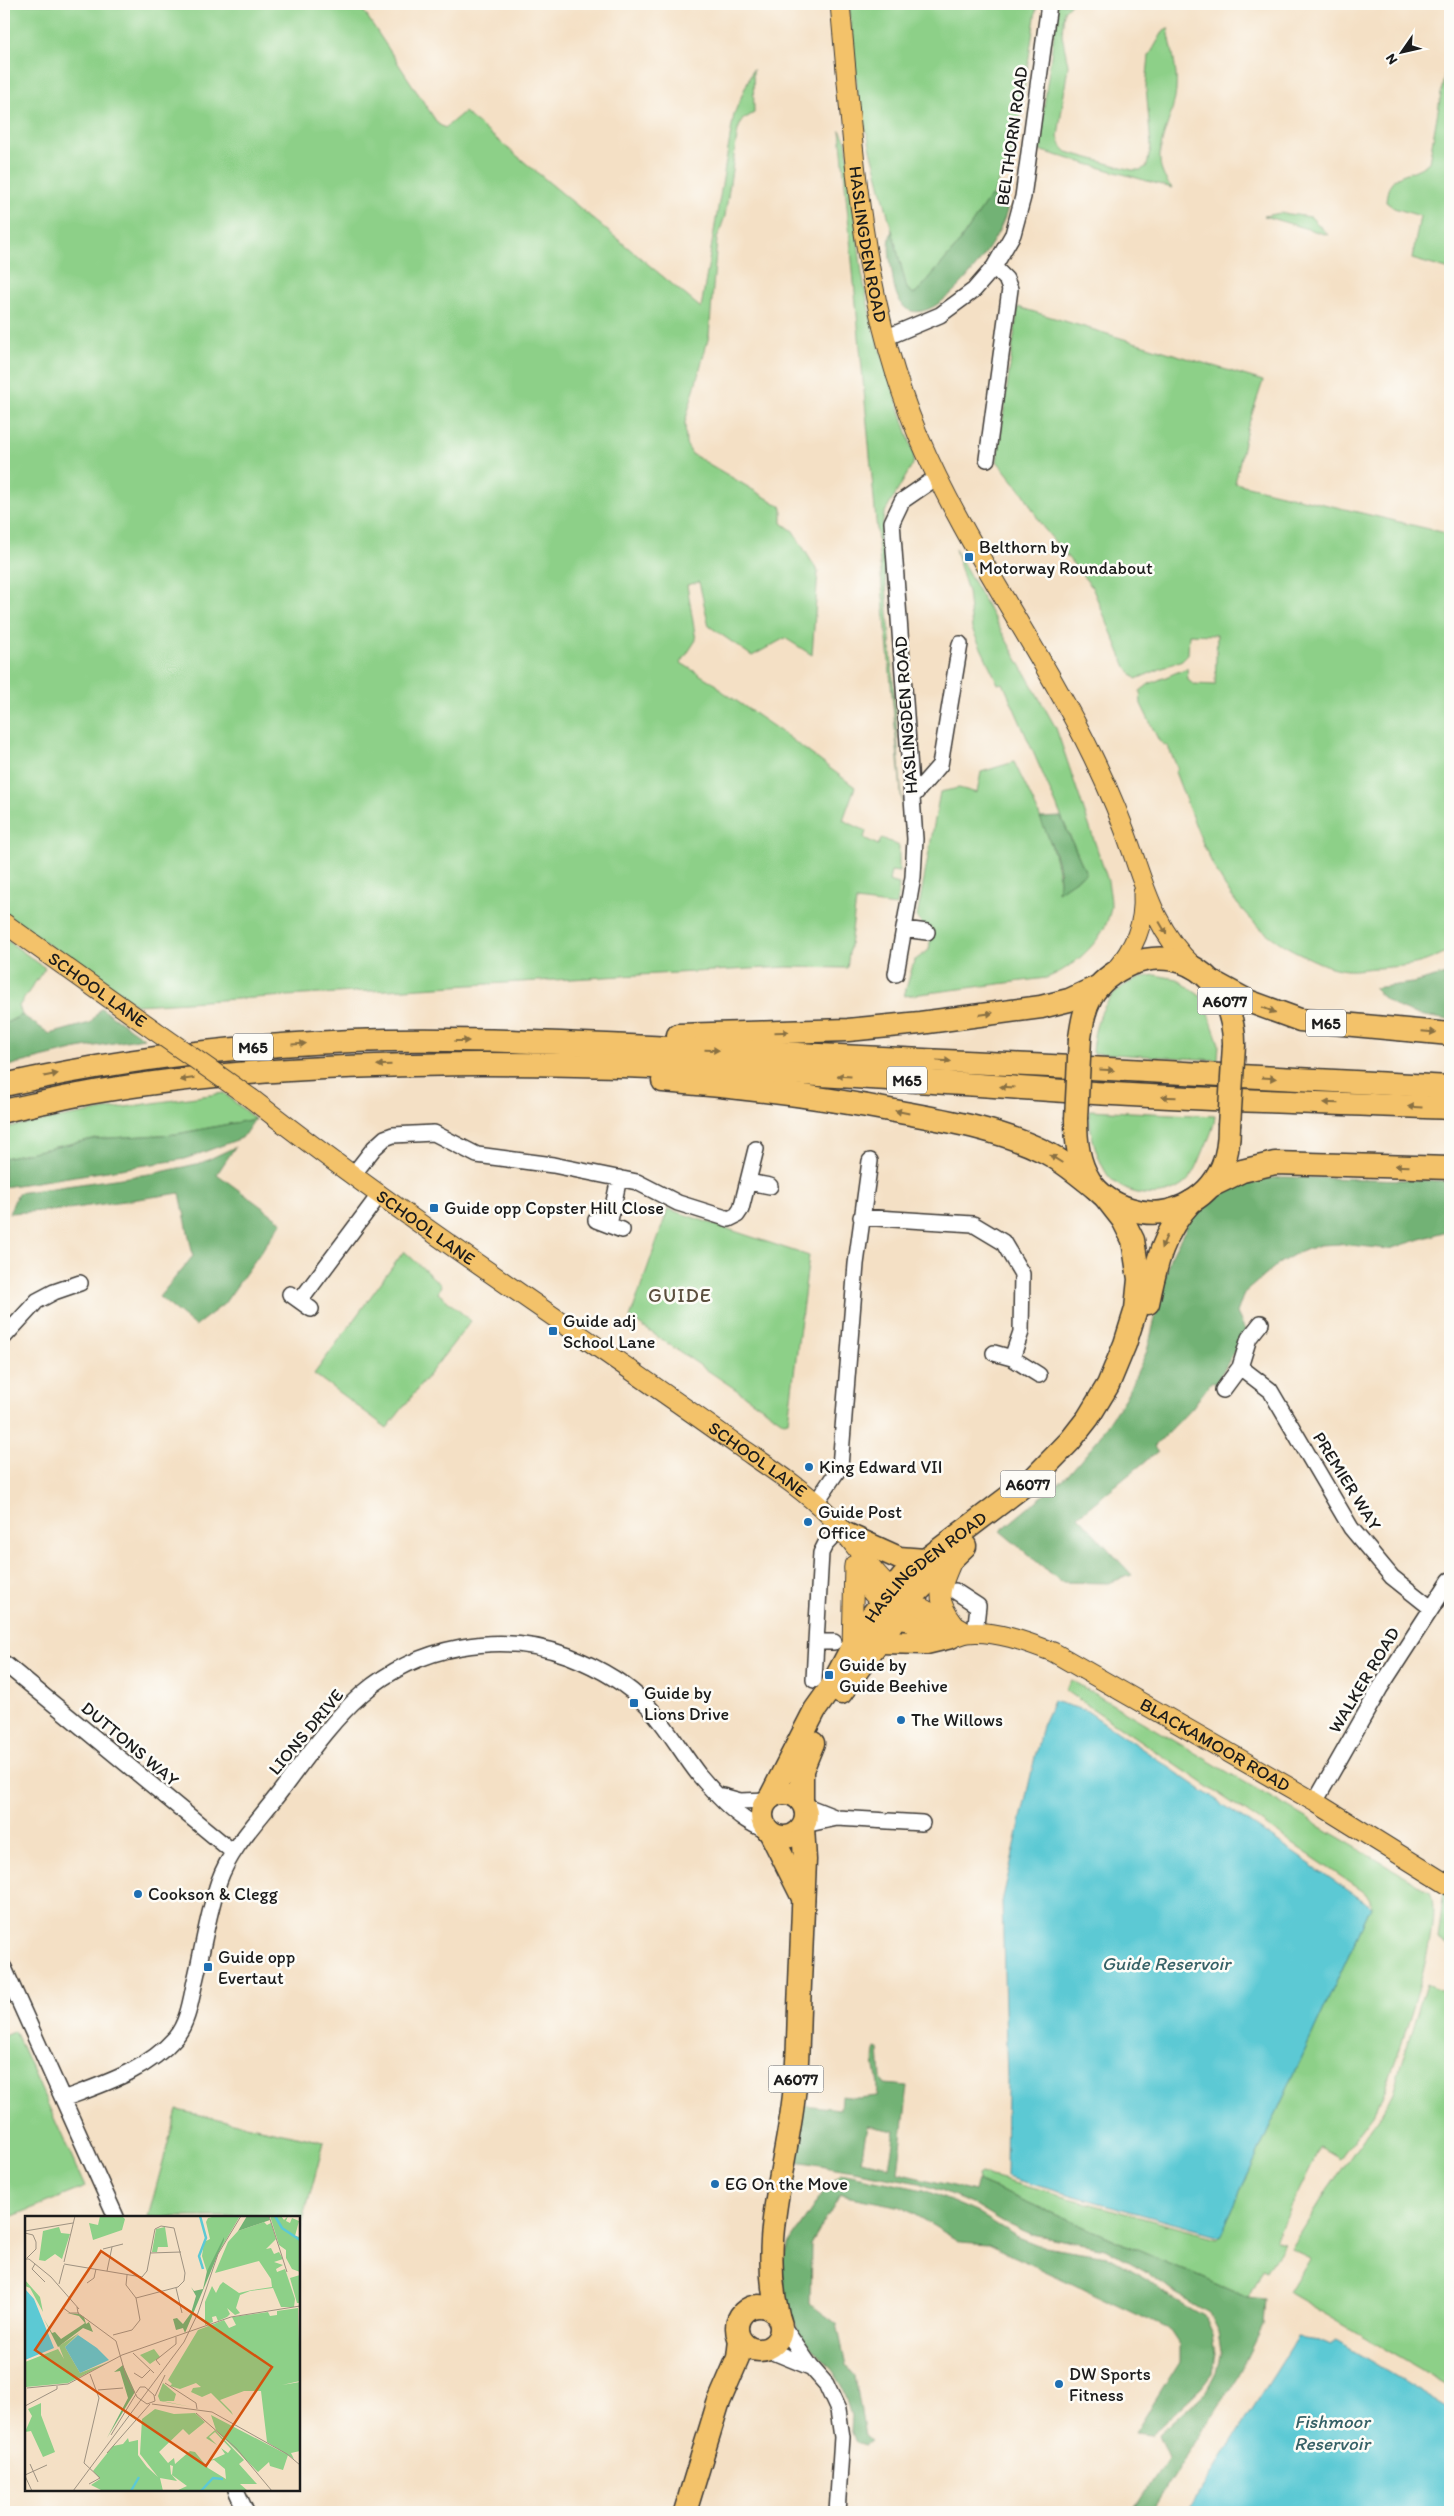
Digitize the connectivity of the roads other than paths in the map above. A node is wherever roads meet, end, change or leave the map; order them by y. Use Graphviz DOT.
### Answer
graph roads {
  1 [pos="840,4"];
  2 [pos="1049,4"];
  3 [pos="994,267"];
  4 [pos="885,338"];
  5 [pos="987,459"];
  6 [pos="937,476"];
  7 [pos="960,644"];
  8 [pos="912,797"];
  9 [pos="1142,884"];
  10 [pos="4,923"];
  11 [pos="904,929"];
  12 [pos="927,932"];
  13 [pos="896,974"];
  14 [pos="1203,974"];
  15 [pos="1105,980"];
  16 [pos="1450,1034"];
  17 [pos="506,1041"];
  18 [pos="433,1064"];
  19 [pos="4,1085"];
  20 [pos="1450,1087"];
  21 [pos="1450,1108"];
  22 [pos="4,1111"];
  23 [pos="756,1149"];
  24 [pos="870,1161"];
  25 [pos="1450,1168"];
  26 [pos="353,1175"];
  27 [pos="619,1178"];
  28 [pos="748,1182"];
  29 [pos="770,1186"];
  30 [pos="1100,1193"];
  31 [pos="380,1194"];
  32 [pos="1197,1197"];
  33 [pos="862,1217"];
  34 [pos="609,1225"];
  35 [pos="80,1283"];
  36 [pos="301,1301"];
  37 [pos="1262,1323"];
  38 [pos="4,1337"];
  39 [pos="994,1353"];
  40 [pos="1012,1358"];
  41 [pos="1240,1367"];
  42 [pos="1039,1375"];
  43 [pos="1223,1390"];
  44 [pos="815,1504"];
  45 [pos="843,1531"];
  46 [pos="955,1555"];
  47 [pos="925,1560"];
  48 [pos="854,1568"];
  49 [pos="1450,1580"];
  50 [pos="955,1591"];
  51 [pos="896,1602"];
  52 [pos="1431,1608"];
  53 [pos="962,1632"];
  54 [pos="816,1642"];
  55 [pos="879,1642"];
  56 [pos="843,1644"];
  57 [pos="4,1663"];
  58 [pos="814,1680"];
  59 [pos="718,1795"];
  60 [pos="769,1799"];
  61 [pos="1315,1802"];
  62 [pos="803,1815"];
  63 [pos="922,1823"];
  64 [pos="771,1833"];
  65 [pos="233,1852"];
  66 [pos="1450,1886"];
  67 [pos="804,1899"];
  68 [pos="4,1968"];
  69 [pos="63,2099"];
  70 [pos="116,2216"];
  71 [pos="770,2257"];
  72 [pos="746,2309"];
  73 [pos="779,2318"];
  74 [pos="740,2340"];
  75 [pos="766,2349"];
  76 [pos="812,2367"];
  77 [pos="729,2381"];
  78 [pos="236,2491"];
  79 [pos="246,2512"];
  80 [pos="685,2512"];
  81 [pos="837,2512"];
  1 -- 4 [label="main road, HASLINGDEN ROAD"];
  2 -- 3 [label="street, BELTHORN ROAD"];
  3 -- 4 [label="street, BELTHORN ROAD"];
  3 -- 5 [label="street"];
  4 -- 6 [label="main road, HASLINGDEN ROAD"];
  6 -- 8 [label="street, HASLINGDEN ROAD"];
  6 -- 9 [label="main road, HASLINGDEN ROAD"];
  7 -- 8 [label="street"];
  8 -- 11 [label="street, HASLINGDEN ROAD"];
  9 -- 14 [label="main road, HASLINGDEN ROAD, one-way"];
  9 -- 15 [label="main road, HASLINGDEN ROAD"];
  10 -- 26 [label="main road, SCHOOL LANE, bridge"];
  11 -- 12 [label="street"];
  11 -- 13 [label="street, HASLINGDEN ROAD"];
  14 -- 15 [label="highway, A6077"];
  14 -- 16 [label="highway, M65, one-way"];
  14 -- 32 [label="highway, A6077, bridge"];
  17 -- 15 [label="highway, one-way"];
  15 -- 30 [label="highway, A6077, bridge"];
  19 -- 17 [label="highway, M65, one-way"];
  17 -- 20 [label="highway, M65, one-way"];
  21 -- 18 [label="highway, M65, one-way"];
  18 -- 22 [label="highway, M65, one-way"];
  30 -- 18 [label="highway, one-way"];
  23 -- 28 [label="street"];
  24 -- 33 [label="street"];
  25 -- 32 [label="highway, one-way"];
  26 -- 27 [label="street"];
  26 -- 31 [label="main road, SCHOOL LANE"];
  27 -- 28 [label="street"];
  27 -- 34 [label="street"];
  28 -- 29 [label="street"];
  30 -- 32 [label="highway"];
  30 -- 47 [label="highway, HASLINGDEN ROAD / A6077"];
  31 -- 36 [label="street"];
  31 -- 44 [label="main road, SCHOOL LANE"];
  32 -- 46 [label="highway, HASLINGDEN ROAD / A6077, one-way"];
  33 -- 40 [label="street"];
  33 -- 44 [label="street"];
  35 -- 38 [label="street"];
  37 -- 41 [label="street"];
  39 -- 40 [label="street"];
  40 -- 42 [label="street"];
  41 -- 43 [label="street"];
  41 -- 52 [label="street, PREMIER WAY"];
  44 -- 45 [label="main road, SCHOOL LANE"];
  45 -- 47 [label="highway"];
  45 -- 48 [label="main road"];
  45 -- 51 [label="main road, SCHOOL LANE"];
  45 -- 54 [label="street"];
  46 -- 51 [label="highway, HASLINGDEN ROAD / A6077"];
  46 -- 53 [label="main road"];
  47 -- 51 [label="highway, HASLINGDEN ROAD / A6077"];
  48 -- 51 [label="main road"];
  48 -- 56 [label="main road"];
  49 -- 52 [label="street, WALKER ROAD"];
  50 -- 53 [label="street"];
  51 -- 53 [label="main road, BLACKAMOOR ROAD"];
  51 -- 55 [label="highway, HASLINGDEN ROAD / A6077"];
  51 -- 56 [label="highway, HASLINGDEN ROAD / A6077"];
  52 -- 61 [label="street, WALKER ROAD"];
  53 -- 55 [label="highway"];
  53 -- 61 [label="main road, BLACKAMOOR ROAD"];
  54 -- 56 [label="street"];
  54 -- 58 [label="street"];
  55 -- 62 [label="highway, HASLINGDEN ROAD / A6077"];
  56 -- 60 [label="highway, HASLINGDEN ROAD / A6077"];
  57 -- 65 [label="street, DUTTONS WAY"];
  59 -- 60 [label="street"];
  59 -- 64 [label="street, LIONS DRIVE"];
  59 -- 65 [label="street, LIONS DRIVE"];
  60 -- 62 [label="highway"];
  60 -- 64 [label="highway, A6077"];
  61 -- 66 [label="main road, BLACKAMOOR ROAD"];
  62 -- 63 [label="street"];
  62 -- 64 [label="highway"];
  62 -- 67 [label="highway, HASLINGDEN ROAD / A6077"];
  64 -- 67 [label="highway, HASLINGDEN ROAD / A6077"];
  65 -- 69 [label="street, LIONS DRIVE"];
  67 -- 71 [label="highway, HASLINGDEN ROAD / A6077"];
  68 -- 69 [label="street"];
  69 -- 70 [label="street"];
  71 -- 72 [label="highway, HASLINGDEN ROAD / A6077"];
  71 -- 73 [label="highway, HASLINGDEN ROAD / A6077"];
  72 -- 73 [label="highway"];
  72 -- 74 [label="highway, A6077"];
  73 -- 75 [label="highway, A6077"];
  73 -- 76 [label="street"];
  74 -- 75 [label="highway"];
  74 -- 77 [label="highway, A6077"];
  75 -- 76 [label="street"];
  75 -- 77 [label="highway, A6077"];
  76 -- 81 [label="street"];
  77 -- 80 [label="highway, A6077"];
  78 -- 79 [label="street"];
}
